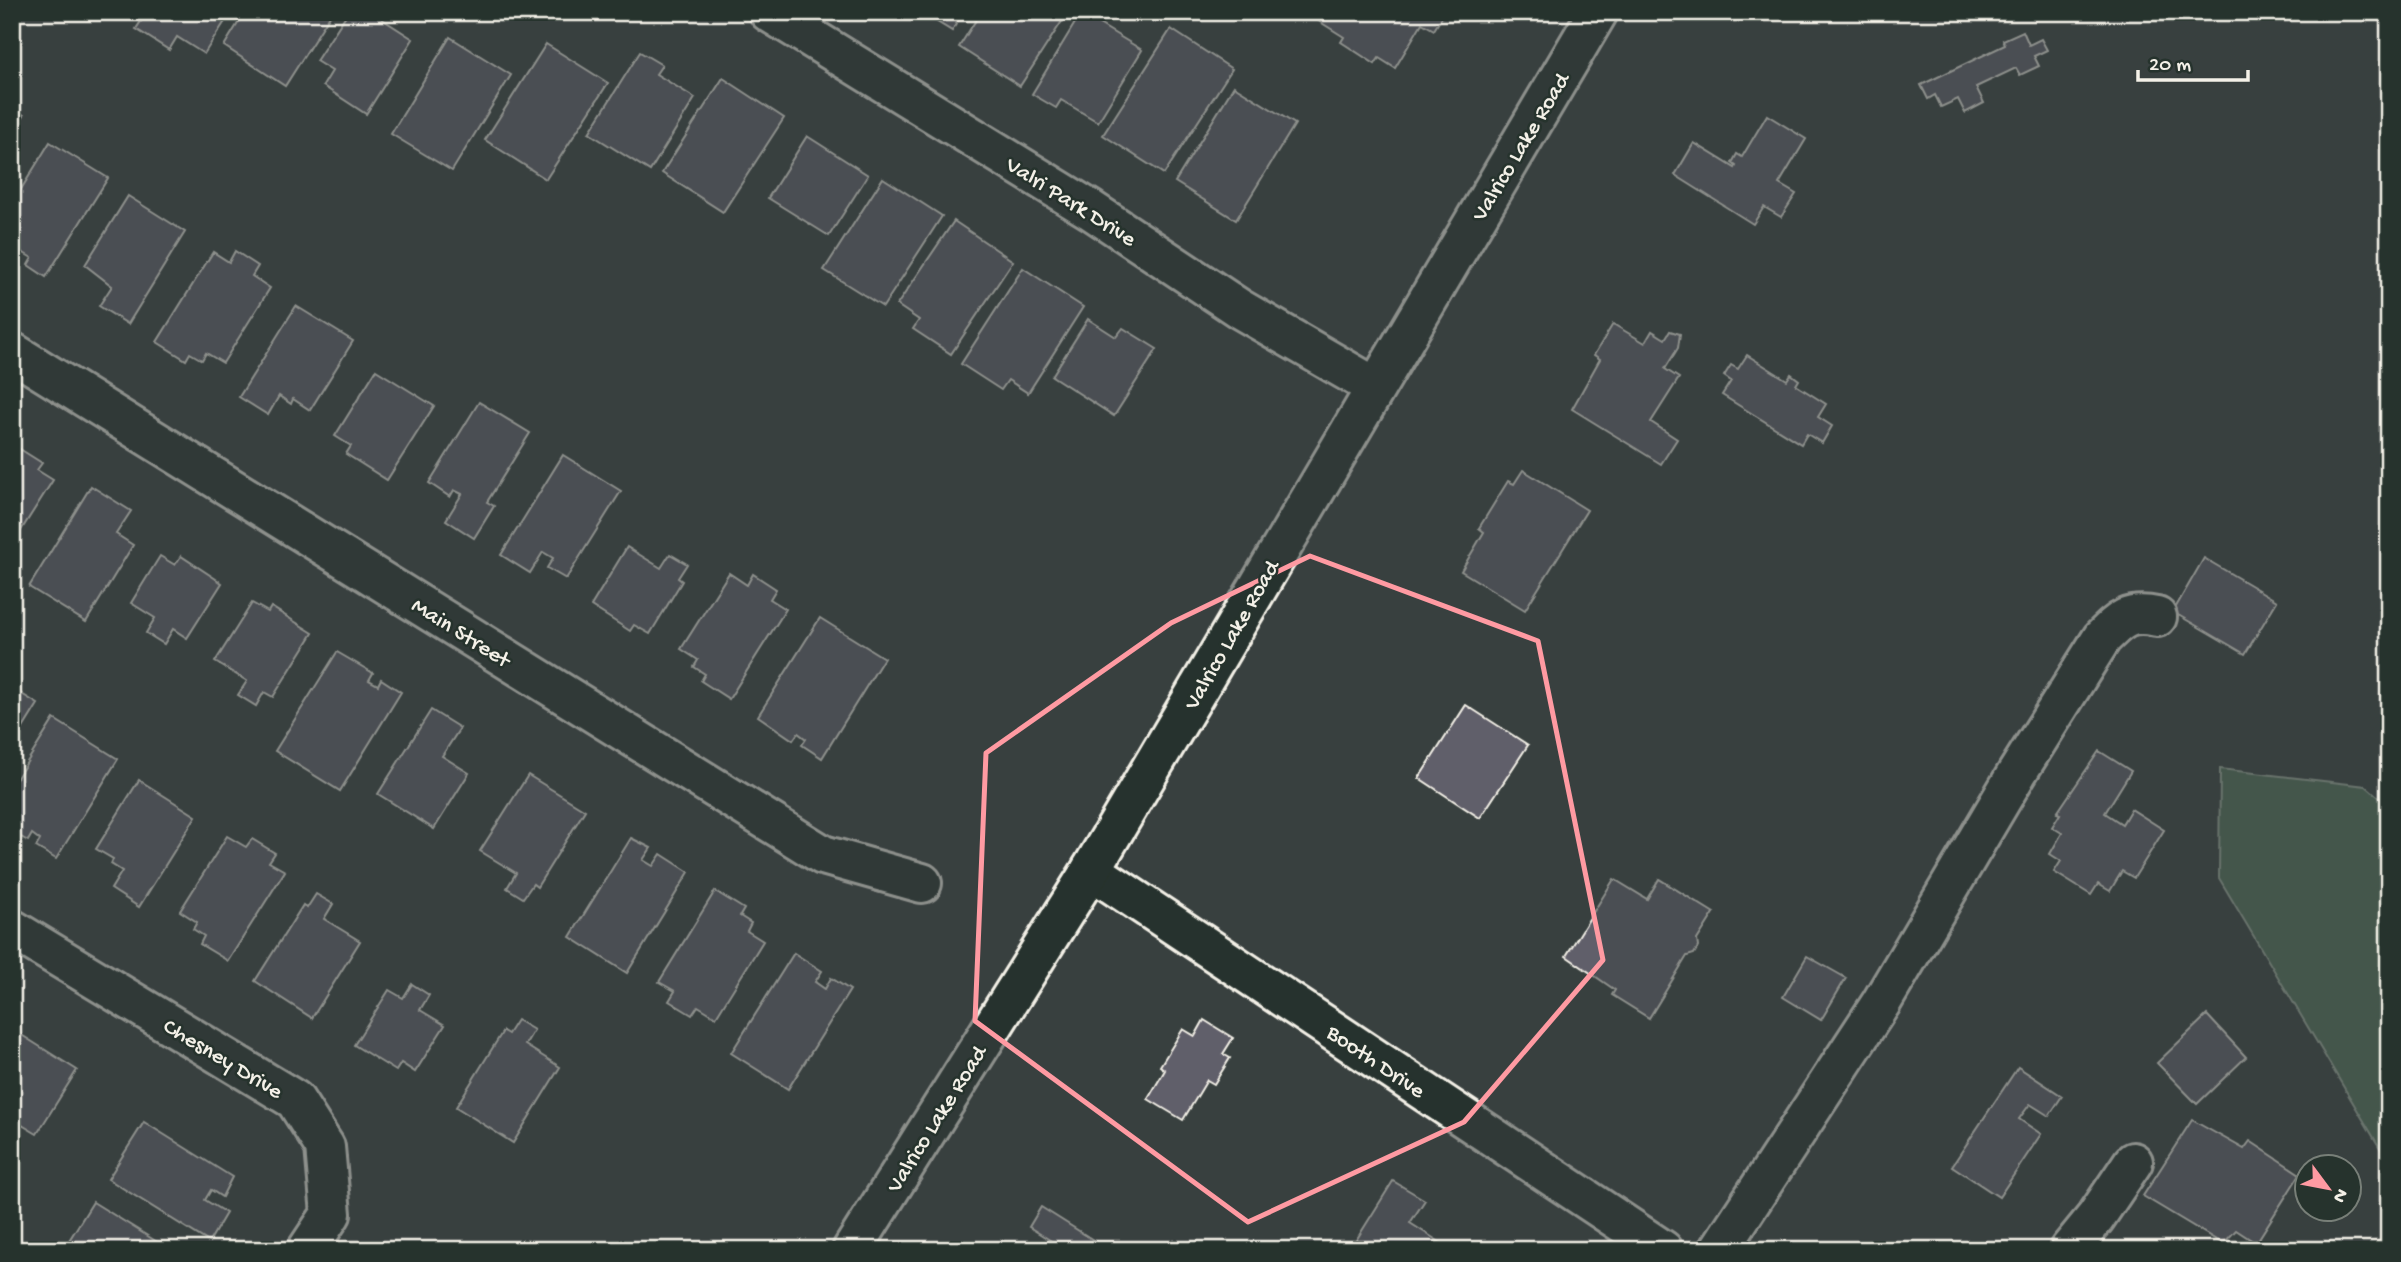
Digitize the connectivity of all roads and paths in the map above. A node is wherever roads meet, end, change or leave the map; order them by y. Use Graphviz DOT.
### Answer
graph roads {
  1 [pos="769,12"];
  2 [pos="1598,12"];
  3 [pos="12,352"];
  4 [pos="1375,387"];
  5 [pos="2157,617"];
  6 [pos="1091,870"];
  7 [pos="922,883"];
  8 [pos="12,929"];
  9 [pos="2133,1162"];
  10 [pos="307,1250"];
  11 [pos="852,1250"];
  12 [pos="1663,1250"];
  13 [pos="1719,1250"];
  14 [pos="2069,1250"];
  1 -- 4 [label="street, Valri Park Drive"];
  2 -- 4 [label="street, Valrico Lake Road"];
  3 -- 7 [label="street, Main Street"];
  4 -- 6 [label="street, Valrico Lake Road"];
  5 -- 13 [label="street"];
  6 -- 11 [label="street, Valrico Lake Road"];
  6 -- 12 [label="street, Booth Drive"];
  8 -- 10 [label="street, Chesney Drive"];
  9 -- 14 [label="street"];
}
